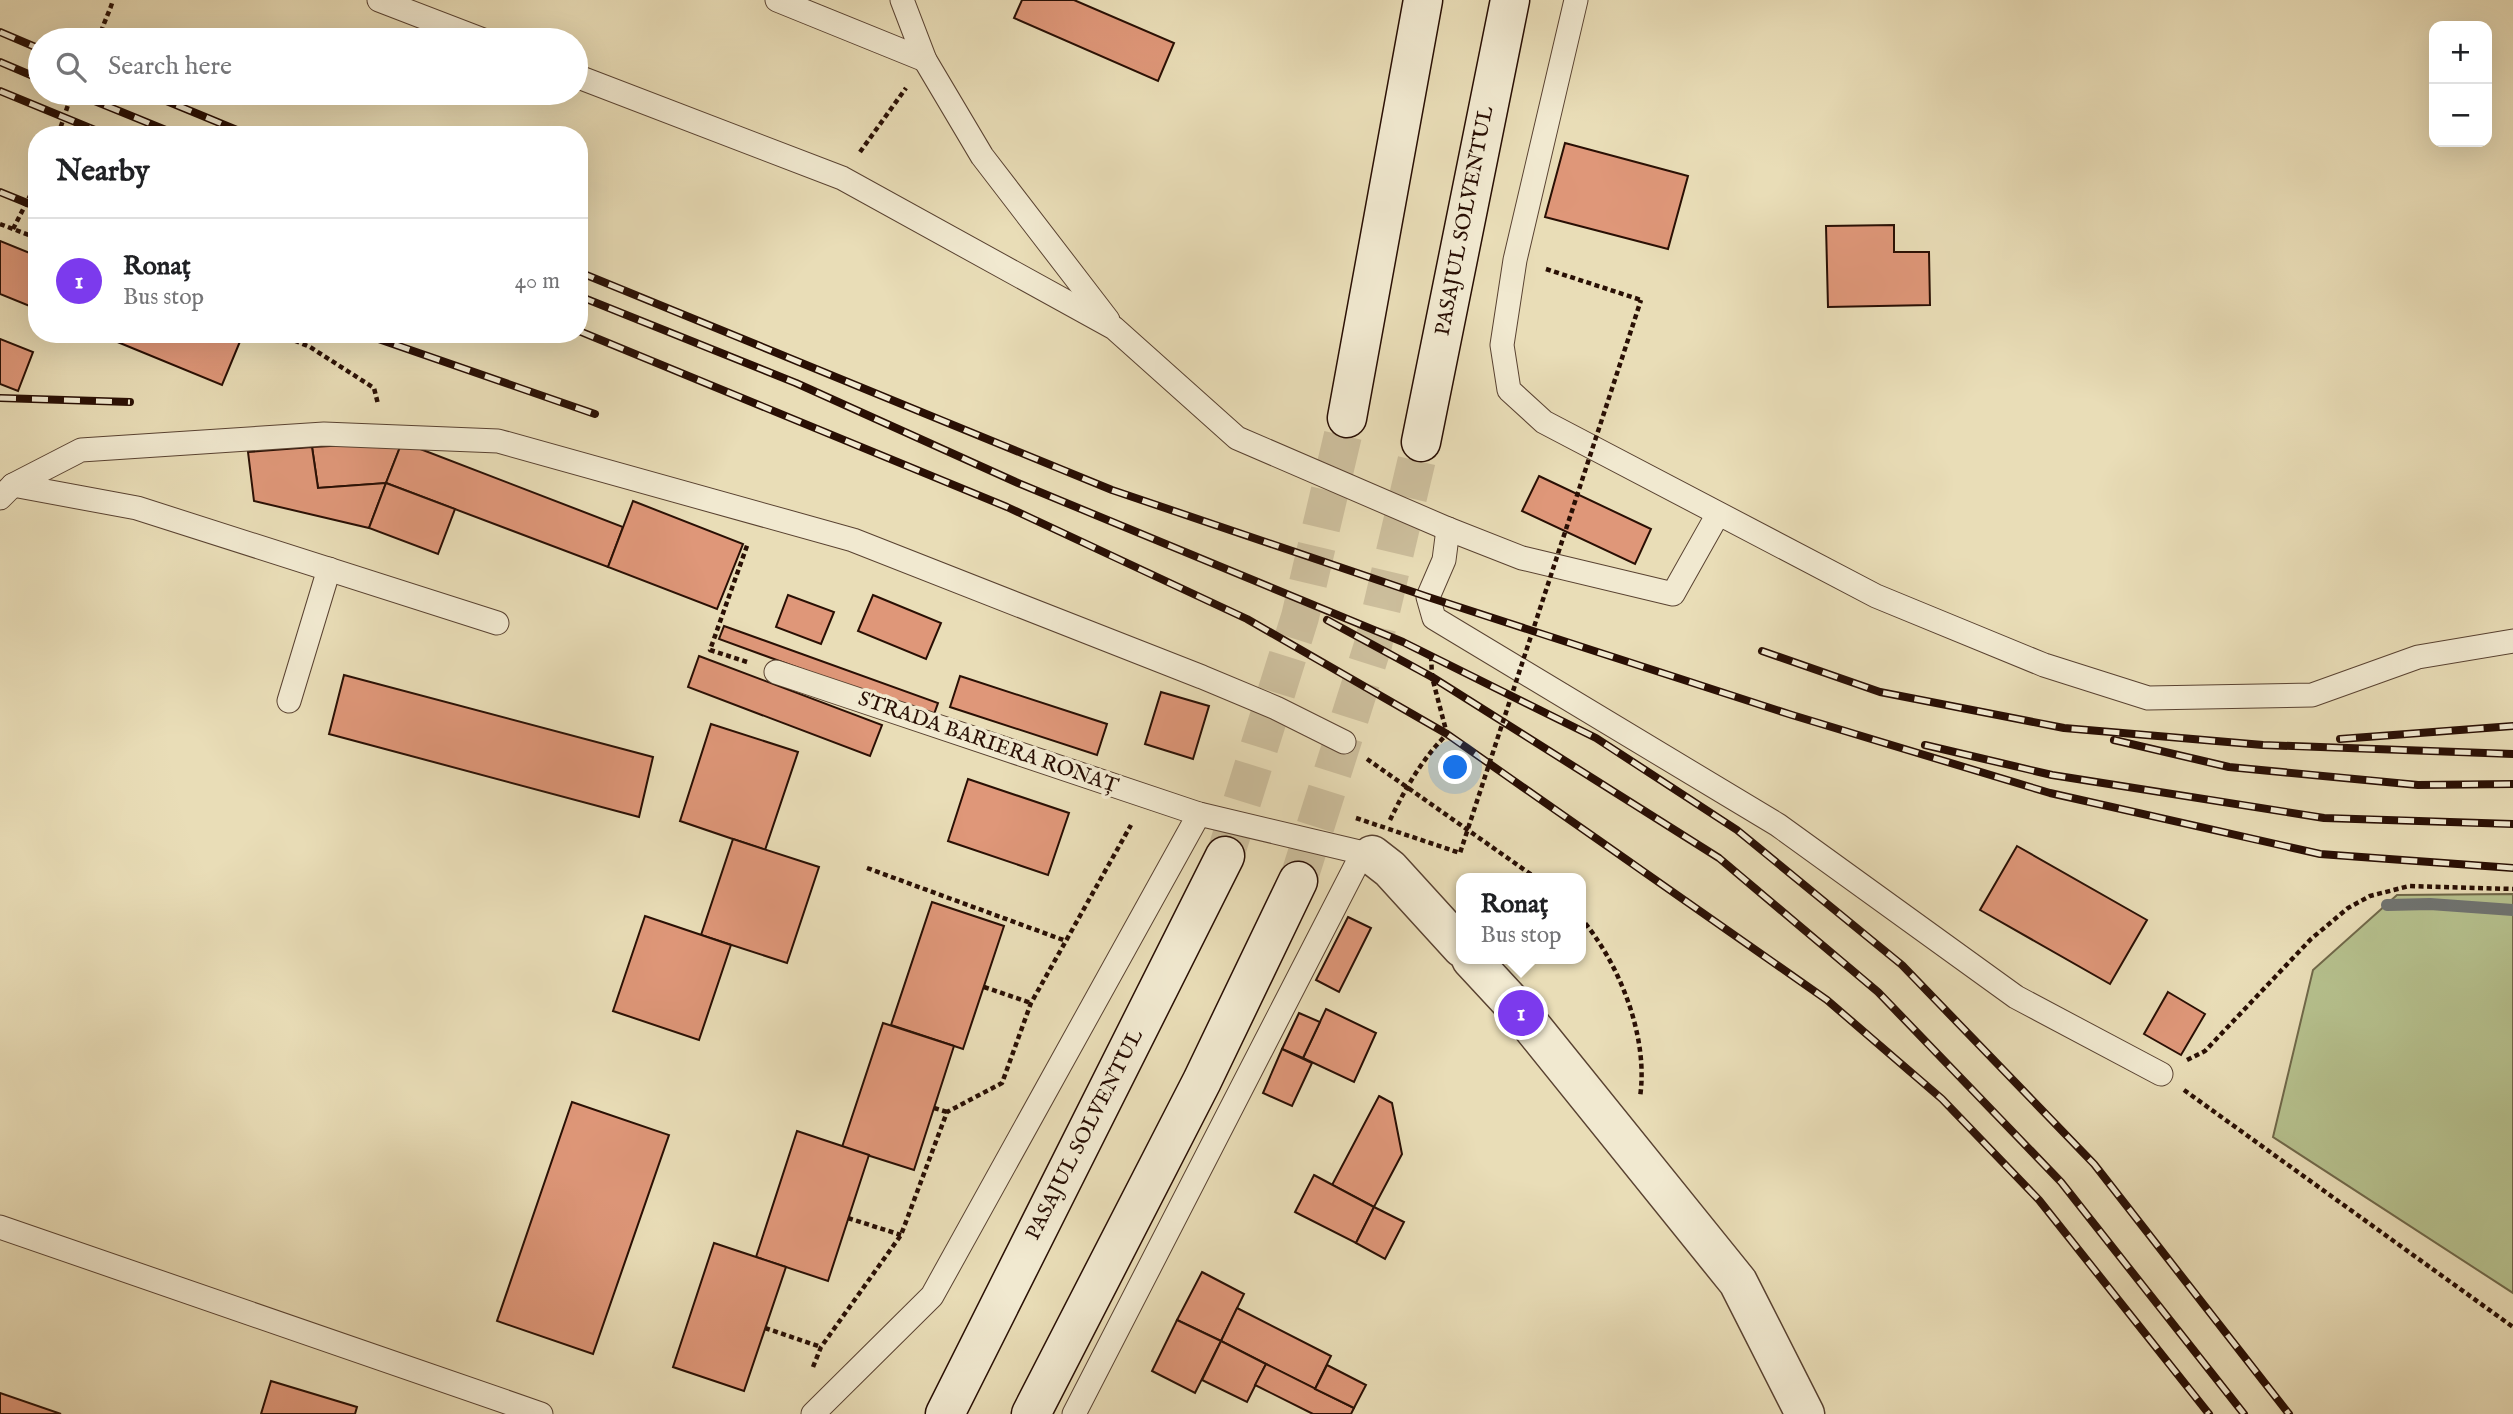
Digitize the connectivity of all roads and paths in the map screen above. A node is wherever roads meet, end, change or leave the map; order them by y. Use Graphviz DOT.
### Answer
graph roads {
  1 [pos="114,0"];
  2 [pos="379,0"];
  3 [pos="777,0"];
  4 [pos="902,0"];
  5 [pos="1423,0"];
  6 [pos="1510,0"];
  7 [pos="1576,0"];
  8 [pos="102,28"];
  9 [pos="452,28"];
  10 [pos="925,61"];
  11 [pos="588,81"];
  12 [pos="68,105"];
  13 [pos="61,126"];
  14 [pos="842,178"];
  15 [pos="28,200"];
  16 [pos="0,224"];
  17 [pos="13,229"];
  18 [pos="28,235"];
  19 [pos="1541,267"];
  20 [pos="1114,328"];
  21 [pos="300,343"];
  22 [pos="1347,418"];
  23 [pos="382,436"];
  24 [pos="1421,442"];
  25 [pos="7,491"];
  26 [pos="760,513"];
  27 [pos="1718,514"];
  28 [pos="1448,529"];
  29 [pos="329,569"];
  30 [pos="1434,618"];
  31 [pos="497,622"];
  32 [pos="2513,641"];
  33 [pos="776,672"];
  34 [pos="289,701"];
  35 [pos="1344,742"];
  36 [pos="1406,787"];
  37 [pos="1146,797"];
  38 [pos="1199,814"];
  39 [pos="1356,818"];
  40 [pos="1367,854"];
  41 [pos="1226,856"];
  42 [pos="867,868"];
  43 [pos="1529,873"];
  44 [pos="1298,881"];
  45 [pos="2513,888"];
  46 [pos="1586,924"];
  47 [pos="1066,941"];
  48 [pos="1456,942"];
  49 [pos="1476,964"];
  50 [pos="984,987"];
  51 [pos="1031,1003"];
  52 [pos="2161,1074"];
  53 [pos="934,1108"];
  54 [pos="947,1111"];
  55 [pos="1631,1148"];
  56 [pos="848,1218"];
  57 [pos="0,1227"];
  58 [pos="901,1236"];
  59 [pos="2513,1327"];
  60 [pos="765,1328"];
  61 [pos="821,1347"];
  62 [pos="812,1370"];
  63 [pos="541,1414"];
  64 [pos="813,1414"];
  65 [pos="945,1414"];
  66 [pos="1031,1414"];
  67 [pos="1074,1414"];
  68 [pos="1805,1414"];
  1 -- 8 [label="path"];
  2 -- 9 [label="lane"];
  3 -- 10 [label="lane"];
  4 -- 10 [label="lane"];
  5 -- 22 [label="main road"];
  6 -- 24 [label="main road, PASAJUL SOLVENTUL"];
  7 -- 27 [label="lane"];
  10 -- 14 [label="path"];
  10 -- 20 [label="lane"];
  11 -- 14 [label="lane"];
  12 -- 13 [label="path"];
  14 -- 20 [label="lane"];
  15 -- 17 [label="path"];
  16 -- 17 [label="path"];
  17 -- 18 [label="path"];
  19 -- 39 [label="path, bridge"];
  20 -- 28 [label="lane"];
  21 -- 23 [label="path"];
  23 -- 25 [label="lane"];
  23 -- 26 [label="lane"];
  25 -- 29 [label="lane"];
  26 -- 33 [label="path"];
  26 -- 35 [label="lane"];
  27 -- 28 [label="lane"];
  27 -- 32 [label="lane"];
  28 -- 30 [label="lane"];
  29 -- 31 [label="lane"];
  29 -- 34 [label="lane"];
  30 -- 36 [label="path"];
  30 -- 52 [label="lane"];
  33 -- 37 [label="lane, STRADA BARIERA RONAȚ"];
  35 -- 36 [label="path"];
  36 -- 43 [label="path"];
  37 -- 38 [label="lane, STRADA BARIERA RONAȚ"];
  37 -- 47 [label="path"];
  38 -- 40 [label="lane, STRADA BARIERA RONAȚ"];
  38 -- 64 [label="lane"];
  40 -- 48 [label="main road"];
  40 -- 67 [label="lane"];
  41 -- 65 [label="main road, PASAJUL SOLVENTUL"];
  42 -- 47 [label="path"];
  44 -- 66 [label="main road"];
  45 -- 52 [label="path"];
  46 -- 55 [label="path"];
  47 -- 51 [label="path"];
  49 -- 55 [label="main road"];
  50 -- 51 [label="path"];
  51 -- 54 [label="path"];
  52 -- 59 [label="path"];
  53 -- 54 [label="path"];
  54 -- 58 [label="path"];
  55 -- 68 [label="main road"];
  56 -- 58 [label="path"];
  57 -- 63 [label="lane"];
  58 -- 61 [label="path"];
  60 -- 61 [label="path"];
  61 -- 62 [label="path"];
}
